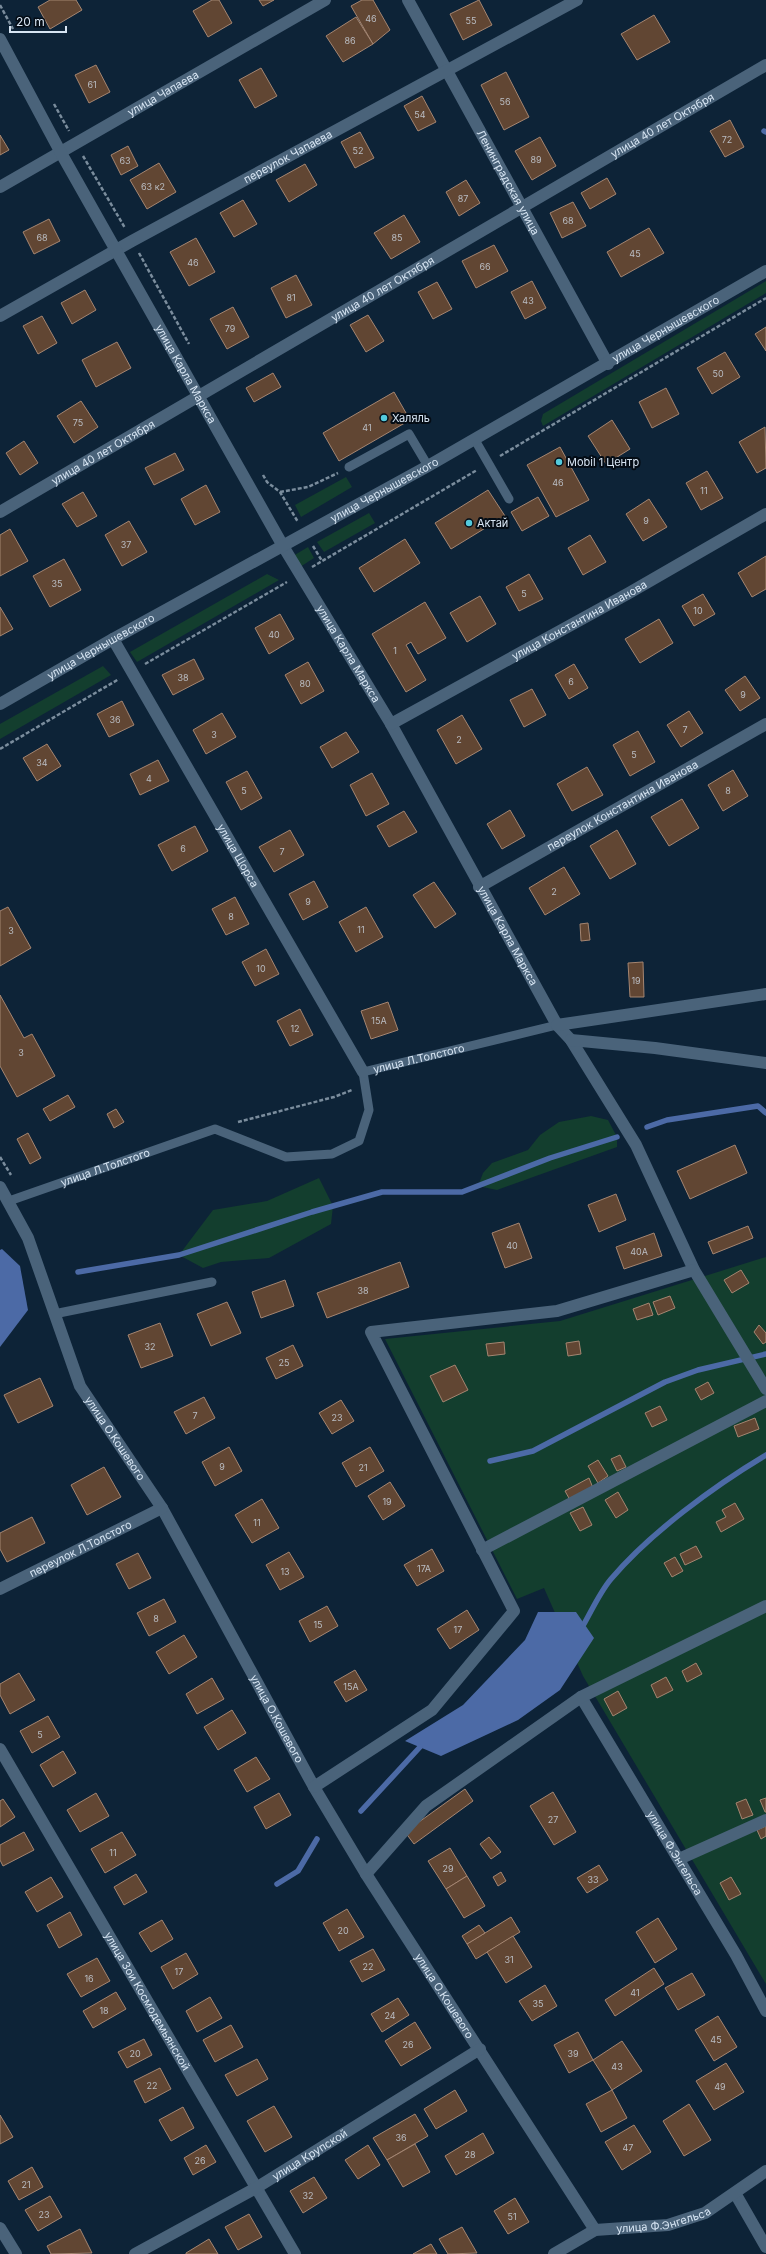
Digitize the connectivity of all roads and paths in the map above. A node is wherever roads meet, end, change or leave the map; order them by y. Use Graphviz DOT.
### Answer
graph roads {
  1 [pos="325,0"];
  2 [pos="408,0"];
  3 [pos="577,0"];
  4 [pos="0,5"];
  5 [pos="15,33"];
  6 [pos="0,39"];
  7 [pos="766,65"];
  8 [pos="445,70"];
  9 [pos="54,103"];
  10 [pos="76,144"];
  11 [pos="61,153"];
  12 [pos="0,187"];
  13 [pos="521,206"];
  14 [pos="132,241"];
  15 [pos="117,249"];
  16 [pos="766,271"];
  17 [pos="766,298"];
  18 [pos="0,316"];
  19 [pos="191,348"];
  20 [pos="608,364"];
  21 [pos="199,397"];
  22 [pos="475,440"];
  23 [pos="487,463"];
  24 [pos="428,466"];
  25 [pos="348,467"];
  26 [pos="259,469"];
  27 [pos="280,492"];
  28 [pos="509,499"];
  29 [pos="0,512"];
  30 [pos="766,514"];
  31 [pos="306,535"];
  32 [pos="283,546"];
  33 [pos="322,561"];
  34 [pos="300,575"];
  35 [pos="113,639"];
  36 [pos="131,672"];
  37 [pos="0,704"];
  38 [pos="391,724"];
  39 [pos="766,724"];
  40 [pos="0,749"];
  41 [pos="479,887"];
  42 [pos="766,994"];
  43 [pos="557,1025"];
  44 [pos="571,1040"];
  45 [pos="766,1063"];
  46 [pos="363,1072"];
  47 [pos="365,1085"];
  48 [pos="215,1129"];
  49 [pos="0,1186"];
  50 [pos="9,1201"];
  51 [pos="694,1270"];
  52 [pos="212,1282"];
  53 [pos="54,1314"];
  54 [pos="766,1389"];
  55 [pos="766,1401"];
  56 [pos="162,1508"];
  57 [pos="482,1550"];
  58 [pos="0,1589"];
  59 [pos="766,1606"];
  60 [pos="581,1697"];
  61 [pos="0,1749"];
  62 [pos="314,1787"];
  63 [pos="766,1820"];
  64 [pos="679,1859"];
  65 [pos="366,1874"];
  66 [pos="766,2011"];
  67 [pos="480,2049"];
  68 [pos="766,2171"];
  69 [pos="256,2188"];
  70 [pos="735,2193"];
  71 [pos="0,2228"];
  72 [pos="595,2230"];
  73 [pos="766,2247"];
  74 [pos="16,2254"];
  75 [pos="136,2254"];
  76 [pos="295,2254"];
  77 [pos="554,2254"];
  1 -- 10 [label="street, улица Чапаева"];
  2 -- 8 [label="street, Ленинградская улица"];
  3 -- 8 [label="street, переулок Чапаева"];
  4 -- 5 [label="path"];
  6 -- 11 [label="street, улица Карла Маркса"];
  7 -- 13 [label="street, улица 40 лет Октября"];
  8 -- 13 [label="street, Ленинградская улица"];
  8 -- 14 [label="street, переулок Чапаева"];
  9 -- 10 [label="path"];
  10 -- 11 [label="street, улица Чапаева"];
  10 -- 14 [label="path"];
  11 -- 12 [label="street, улица Чапаева"];
  11 -- 15 [label="street, улица Карла Маркса"];
  13 -- 20 [label="street, Ленинградская улица"];
  13 -- 21 [label="street, улица 40 лет Октября"];
  14 -- 15 [label="street, переулок Чапаева"];
  14 -- 19 [label="path"];
  15 -- 18 [label="street, переулок Чапаева"];
  15 -- 21 [label="street, улица Карла Маркса"];
  16 -- 20 [label="street, улица Чернышевского"];
  17 -- 23 [label="path"];
  20 -- 22 [label="street, улица Чернышевского"];
  21 -- 29 [label="street, улица 40 лет Октября"];
  21 -- 32 [label="street, улица Карла Маркса"];
  22 -- 23 [label="lane"];
  22 -- 24 [label="street, улица Чернышевского"];
  23 -- 28 [label="lane"];
  23 -- 33 [label="path"];
  24 -- 25 [label="lane"];
  24 -- 31 [label="street, улица Чернышевского"];
  25 -- 27 [label="path"];
  26 -- 27 [label="path"];
  27 -- 31 [label="path"];
  30 -- 38 [label="street, улица Константина Иванова"];
  31 -- 32 [label="street, улица Чернышевского"];
  31 -- 33 [label="path"];
  32 -- 34 [label="street, улица Карла Маркса"];
  32 -- 35 [label="street, улица Чернышевского"];
  33 -- 34 [label="path"];
  34 -- 36 [label="path"];
  34 -- 38 [label="street, улица Карла Маркса"];
  35 -- 36 [label="street, улица Щорса"];
  35 -- 37 [label="street, улица Чернышевского"];
  36 -- 40 [label="path"];
  36 -- 46 [label="street, улица Щорса"];
  38 -- 41 [label="street, улица Карла Маркса"];
  39 -- 41 [label="street, переулок Константина Иванова"];
  41 -- 43 [label="street, улица Карла Маркса"];
  42 -- 43 [label="street, улица Л.Толстого"];
  43 -- 44 [label="street, улица Карла Маркса"];
  43 -- 46 [label="lane, улица Л.Толстого"];
  44 -- 45 [label="street"];
  44 -- 51 [label="street, улица Карла Маркса"];
  46 -- 47 [label="lane, улица Л.Толстого"];
  47 -- 48 [label="path"];
  47 -- 48 [label="lane, улица Л.Толстого"];
  48 -- 50 [label="lane, улица Л.Толстого"];
  49 -- 50 [label="street, улица О.Кошевого"];
  50 -- 53 [label="street, улица О.Кошевого"];
  51 -- 54 [label="street, улица Карла Маркса"];
  51 -- 57 [label="street"];
  52 -- 53 [label="lane"];
  53 -- 56 [label="street, улица О.Кошевого"];
  55 -- 57 [label="street"];
  56 -- 58 [label="street, переулок Л.Толстого"];
  56 -- 62 [label="street, улица О.Кошевого"];
  57 -- 62 [label="street"];
  59 -- 60 [label="street"];
  60 -- 64 [label="street, улица Ф.Энгельса"];
  60 -- 65 [label="street"];
  61 -- 69 [label="street, улица Зои Космодемьянской"];
  62 -- 65 [label="street, улица О.Кошевого"];
  63 -- 64 [label="street"];
  64 -- 66 [label="street, улица Ф.Энгельса"];
  65 -- 67 [label="street, улица О.Кошевого"];
  67 -- 69 [label="street, улица Крупской"];
  67 -- 72 [label="street, улица О.Кошевого"];
  68 -- 70 [label="street, улица Ф.Энгельса"];
  69 -- 75 [label="street, улица Крупской"];
  69 -- 76 [label="street, улица Зои Космодемьянской"];
  70 -- 72 [label="street, улица Ф.Энгельса"];
  70 -- 73 [label="street"];
  71 -- 74 [label="street"];
  72 -- 77 [label="street, улица Ф.Энгельса"];
}
